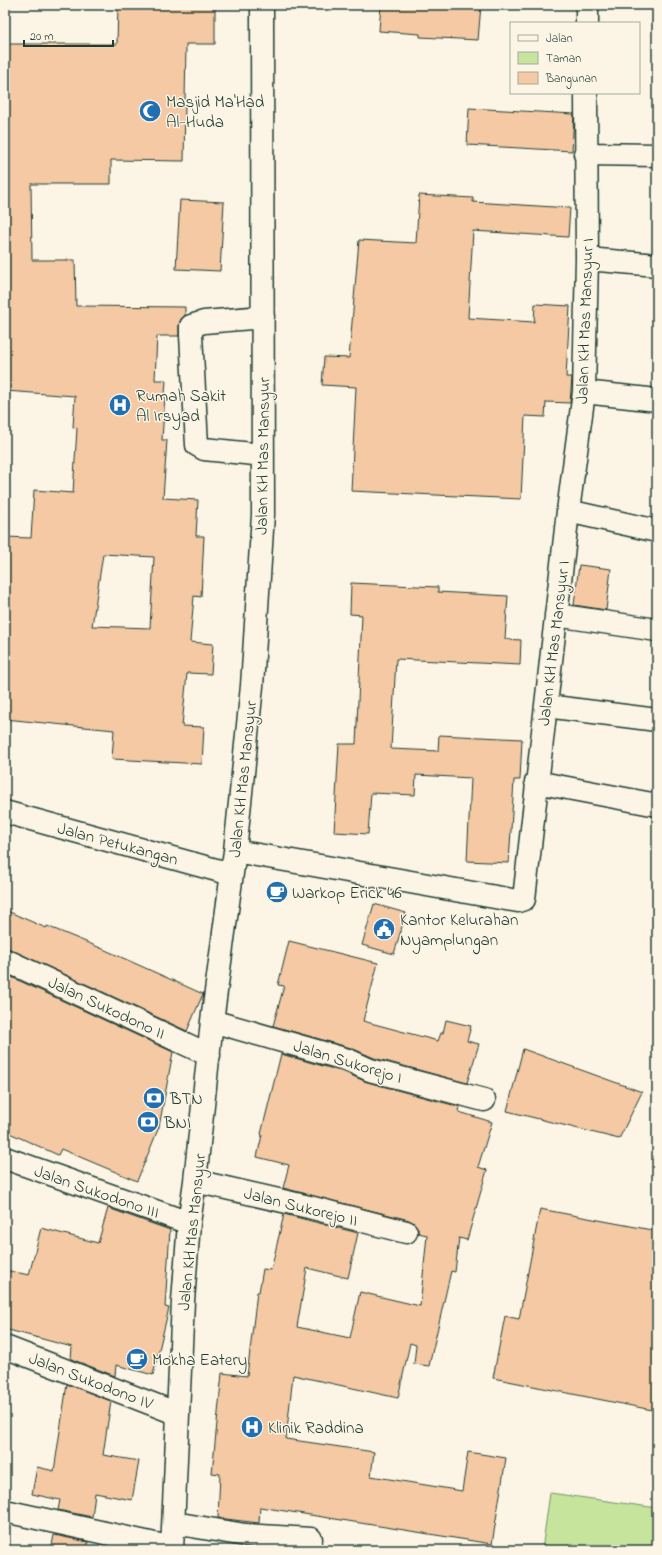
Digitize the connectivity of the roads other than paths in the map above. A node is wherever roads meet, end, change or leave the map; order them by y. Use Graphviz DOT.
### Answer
graph roads {
  1 [pos="262,5"];
  2 [pos="587,5"];
  3 [pos="587,22"];
  4 [pos="586,94"];
  5 [pos="586,154"];
  6 [pos="657,155"];
  7 [pos="587,259"];
  8 [pos="657,265"];
  9 [pos="263,317"];
  10 [pos="584,392"];
  11 [pos="657,400"];
  12 [pos="263,455"];
  13 [pos="568,511"];
  14 [pos="657,531"];
  15 [pos="556,615"];
  16 [pos="657,630"];
  17 [pos="546,706"];
  18 [pos="657,720"];
  19 [pos="536,782"];
  20 [pos="657,806"];
  21 [pos="5,812"];
  22 [pos="234,850"];
  23 [pos="231,874"];
  24 [pos="5,960"];
  25 [pos="212,1021"];
  26 [pos="209,1055"];
  27 [pos="484,1100"];
  28 [pos="5,1158"];
  29 [pos="195,1181"];
  30 [pos="189,1223"];
  31 [pos="406,1232"];
  32 [pos="5,1347"];
  33 [pos="178,1414"];
  34 [pos="5,1511"];
  35 [pos="174,1523"];
  36 [pos="311,1539"];
  37 [pos="172,1549"];
  1 -- 9 [label="street, Jalan KH Mas Mansyur"];
  2 -- 3 [label="street"];
  4 -- 5 [label="street, Jalan KH Mas Mansyur I"];
  5 -- 6 [label="street"];
  5 -- 7 [label="street, Jalan KH Mas Mansyur I"];
  7 -- 8 [label="street"];
  7 -- 10 [label="street, Jalan KH Mas Mansyur I"];
  9 -- 12 [label="street, Jalan KH Mas Mansyur"];
  9 -- 12 [label="street"];
  10 -- 11 [label="street"];
  10 -- 13 [label="street, Jalan KH Mas Mansyur I"];
  12 -- 22 [label="street, Jalan KH Mas Mansyur"];
  13 -- 14 [label="street"];
  13 -- 15 [label="street, Jalan KH Mas Mansyur I"];
  15 -- 16 [label="street"];
  15 -- 17 [label="street, Jalan KH Mas Mansyur I"];
  17 -- 18 [label="street"];
  17 -- 19 [label="street, Jalan KH Mas Mansyur I"];
  19 -- 20 [label="street"];
  19 -- 22 [label="street, Jalan KH Mas Mansyur I"];
  21 -- 23 [label="street, Jalan Petukangan"];
  22 -- 23 [label="street, Jalan KH Mas Mansyur"];
  23 -- 25 [label="street, Jalan KH Mas Mansyur"];
  24 -- 26 [label="street, Jalan Sukodono II"];
  25 -- 26 [label="street, Jalan KH Mas Mansyur"];
  25 -- 27 [label="street, Jalan Sukorejo I"];
  26 -- 29 [label="street, Jalan KH Mas Mansyur"];
  28 -- 30 [label="street, Jalan Sukodono III"];
  29 -- 30 [label="street, Jalan KH Mas Mansyur"];
  29 -- 31 [label="street, Jalan Sukorejo II"];
  30 -- 33 [label="street, Jalan KH Mas Mansyur"];
  32 -- 33 [label="street, Jalan Sukodono IV"];
  33 -- 35 [label="street, Jalan KH Mas Mansyur"];
  34 -- 37 [label="street"];
  35 -- 36 [label="street"];
  35 -- 37 [label="street, Jalan KH Mas Mansyur"];
}
